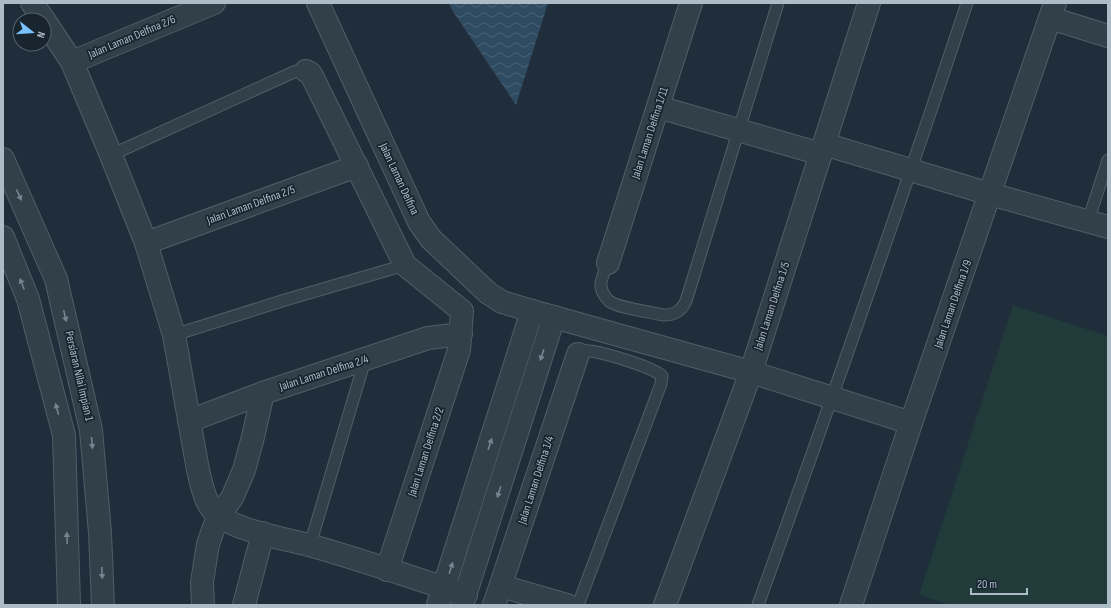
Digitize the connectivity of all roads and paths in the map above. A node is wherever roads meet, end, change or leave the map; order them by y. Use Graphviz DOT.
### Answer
graph roads {
  1 [pos="32,3"];
  2 [pos="214,3"];
  3 [pos="318,3"];
  4 [pos="691,3"];
  5 [pos="778,3"];
  6 [pos="869,3"];
  7 [pos="967,3"];
  8 [pos="1052,10"];
  9 [pos="38,12"];
  10 [pos="52,32"];
  11 [pos="1108,36"];
  12 [pos="72,62"];
  13 [pos="306,71"];
  14 [pos="658,107"];
  15 [pos="738,130"];
  16 [pos="822,149"];
  17 [pos="111,155"];
  18 [pos="3,160"];
  19 [pos="1108,160"];
  20 [pos="357,166"];
  21 [pos="912,171"];
  22 [pos="990,194"];
  23 [pos="1098,224"];
  24 [pos="3,237"];
  25 [pos="146,243"];
  26 [pos="608,264"];
  27 [pos="405,266"];
  28 [pos="532,311"];
  29 [pos="554,318"];
  30 [pos="461,334"];
  31 [pos="174,335"];
  32 [pos="578,354"];
  33 [pos="365,360"];
  34 [pos="751,372"];
  35 [pos="263,393"];
  36 [pos="833,398"];
  37 [pos="189,421"];
  38 [pos="911,423"];
  39 [pos="218,516"];
  40 [pos="264,533"];
  41 [pos="310,546"];
  42 [pos="387,570"];
  43 [pos="498,596"];
  44 [pos="441,597"];
  45 [pos="464,600"];
  46 [pos="69,605"];
  47 [pos="103,605"];
  48 [pos="203,605"];
  49 [pos="244,605"];
  50 [pos="567,605"];
  51 [pos="578,605"];
  52 [pos="665,605"];
  53 [pos="758,605"];
  54 [pos="851,605"];
  1 -- 9 [label="street"];
  2 -- 12 [label="street, Jalan Laman Delfina 2/6"];
  3 -- 28 [label="street, Jalan Laman Delfina"];
  4 -- 14 [label="street, Jalan Laman Delfina 1/11"];
  5 -- 15 [label="lane"];
  6 -- 16 [label="street, Jalan Laman Delfina 1/5"];
  7 -- 21 [label="lane"];
  8 -- 11 [label="street"];
  8 -- 22 [label="street, Jalan Laman Delfina 1/9"];
  10 -- 12 [label="street"];
  12 -- 17 [label="street"];
  13 -- 17 [label="lane"];
  13 -- 20 [label="street"];
  14 -- 15 [label="street"];
  14 -- 26 [label="street, Jalan Laman Delfina 1/11"];
  15 -- 16 [label="street"];
  15 -- 26 [label="lane"];
  16 -- 21 [label="street"];
  16 -- 34 [label="street, Jalan Laman Delfina 1/5"];
  17 -- 25 [label="street"];
  18 -- 47 [label="street, Persiaran Nilai Impian 1, one-way"];
  19 -- 23 [label="lane"];
  20 -- 25 [label="street, Jalan Laman Delfina 2/5"];
  20 -- 27 [label="street"];
  21 -- 22 [label="street"];
  21 -- 36 [label="lane"];
  22 -- 23 [label="street"];
  22 -- 38 [label="street, Jalan Laman Delfina 1/9"];
  46 -- 24 [label="street, one-way"];
  25 -- 31 [label="street"];
  27 -- 30 [label="street, Jalan Laman Delfina 2/2"];
  27 -- 31 [label="lane"];
  28 -- 29 [label="street, Jalan Laman Delfina"];
  44 -- 28 [label="street, one-way"];
  29 -- 34 [label="street, Jalan Laman Delfina"];
  29 -- 45 [label="street, one-way"];
  30 -- 33 [label="street, Jalan Laman Delfina 2/4"];
  30 -- 42 [label="street, Jalan Laman Delfina 2/2"];
  31 -- 37 [label="street"];
  32 -- 43 [label="street, Jalan Laman Delfina 1/4"];
  32 -- 51 [label="lane"];
  33 -- 35 [label="street, Jalan Laman Delfina 2/4"];
  33 -- 41 [label="lane"];
  34 -- 36 [label="street, Jalan Laman Delfina"];
  34 -- 52 [label="street, Jalan Laman Delfina 1/5"];
  35 -- 37 [label="street, Jalan Laman Delfina 2/4"];
  35 -- 39 [label="street"];
  36 -- 38 [label="street, Jalan Laman Delfina"];
  36 -- 53 [label="lane"];
  37 -- 39 [label="street"];
  38 -- 54 [label="street, Jalan Laman Delfina 1/9"];
  39 -- 40 [label="street"];
  39 -- 48 [label="street"];
  40 -- 41 [label="street"];
  40 -- 49 [label="street"];
  41 -- 42 [label="street"];
  42 -- 44 [label="street"];
  43 -- 50 [label="street"];
  44 -- 45 [label="street"];
}
